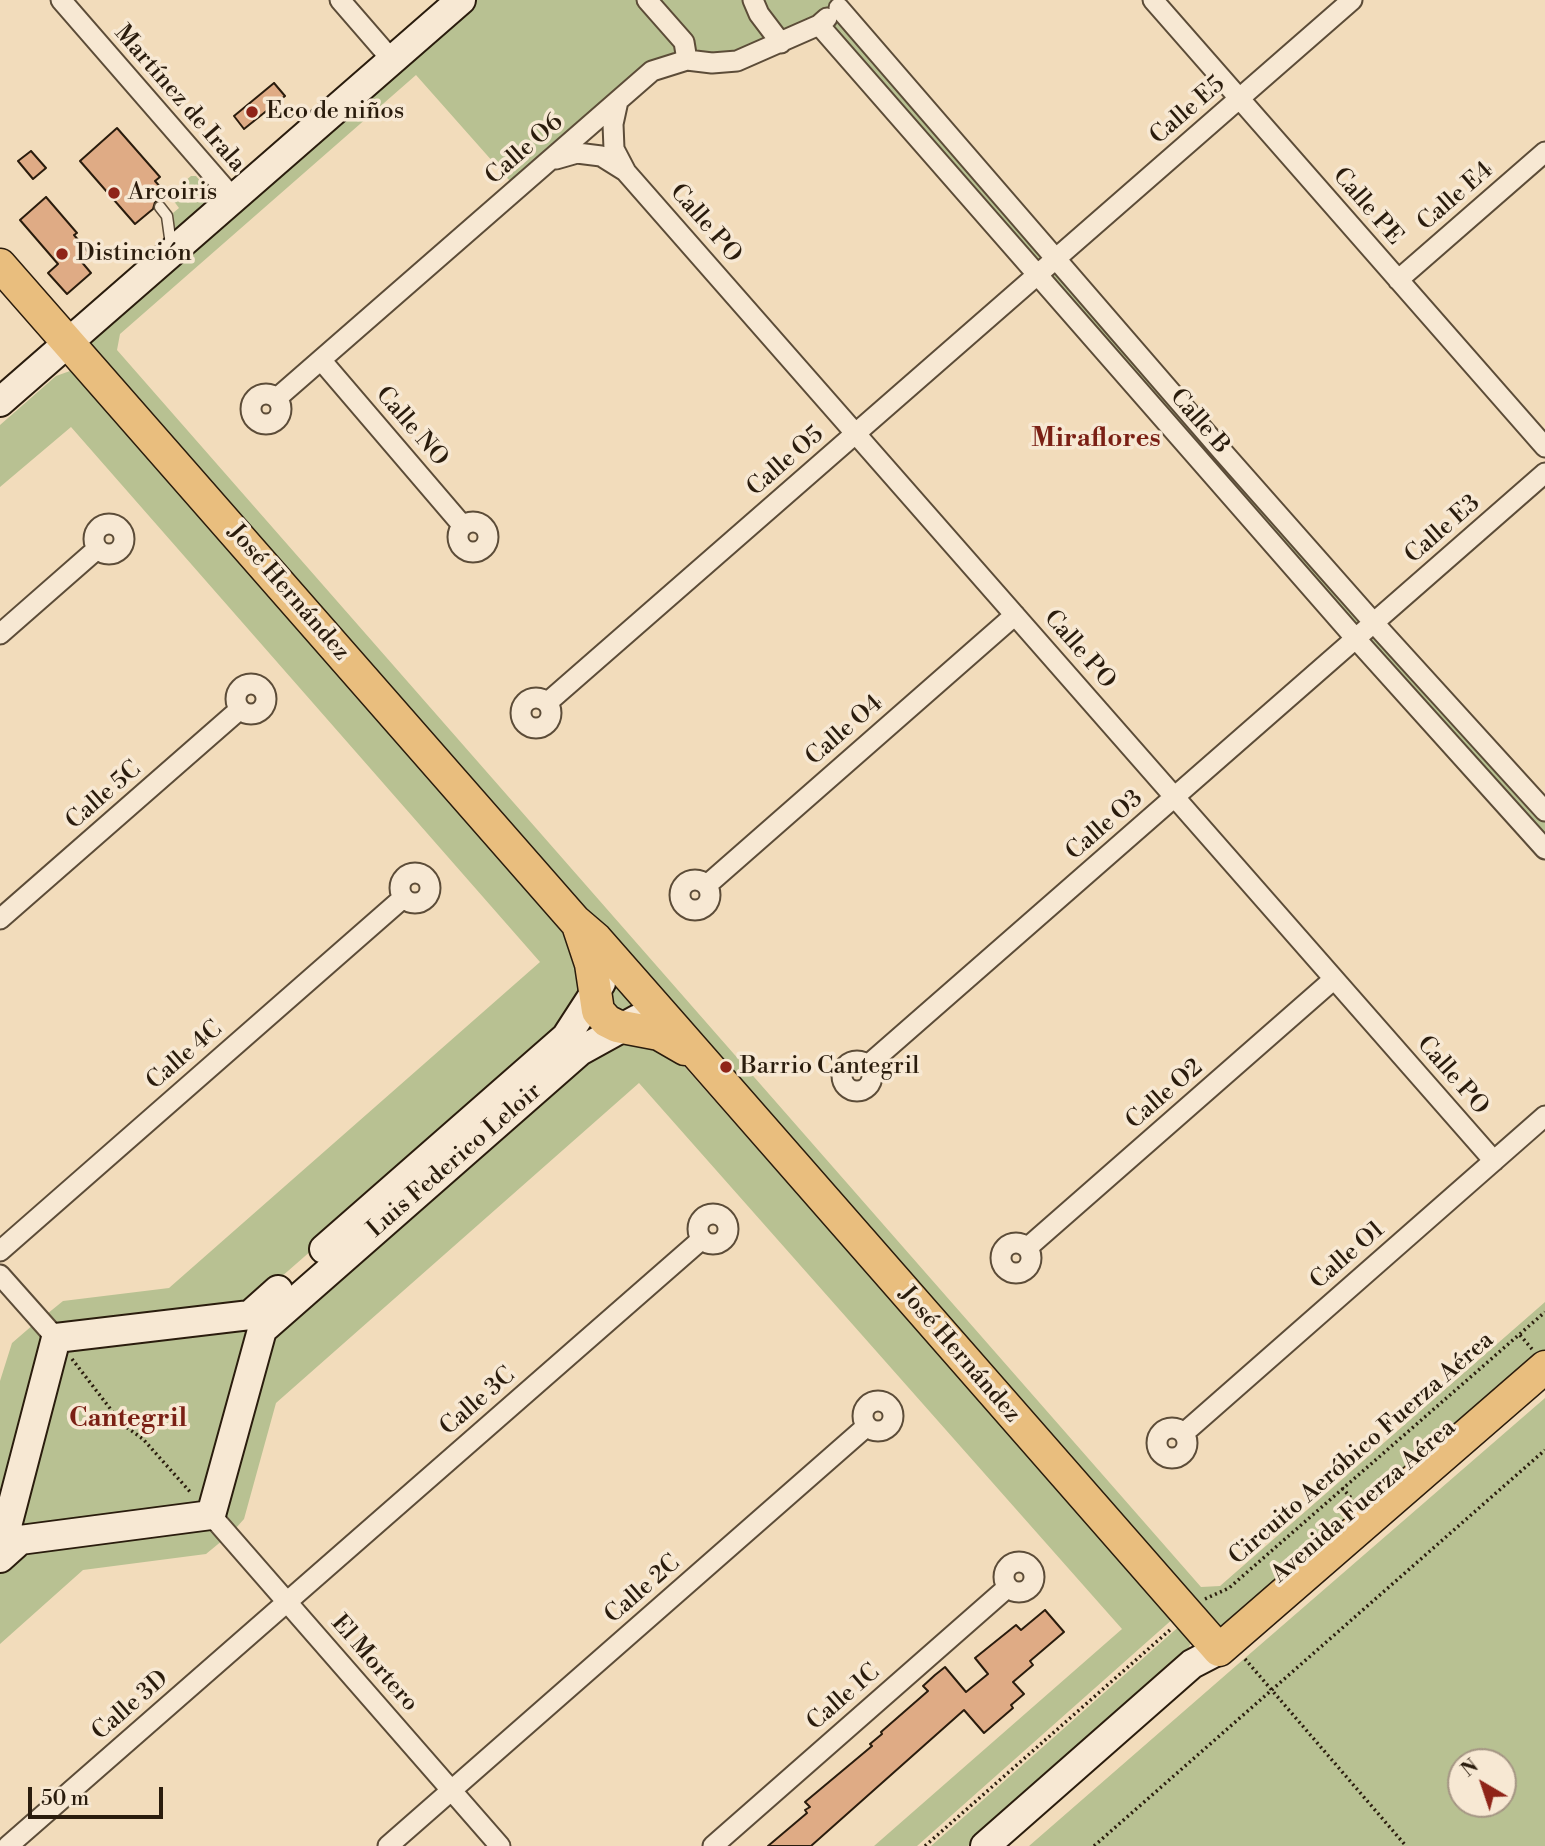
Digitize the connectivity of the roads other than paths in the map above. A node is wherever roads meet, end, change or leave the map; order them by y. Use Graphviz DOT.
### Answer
graph roads {
  1 [pos="61,0"];
  2 [pos="340,0"];
  3 [pos="461,0"];
  4 [pos="647,0"];
  5 [pos="753,0"];
  6 [pos="1153,0"];
  7 [pos="1352,0"];
  8 [pos="841,4"];
  9 [pos="819,25"];
  10 [pos="781,43"];
  11 [pos="392,60"];
  12 [pos="687,60"];
  13 [pos="1239,98"];
  14 [pos="618,101"];
  15 [pos="1545,152"];
  16 [pos="550,160"];
  17 [pos="626,172"];
  18 [pos="233,199"];
  19 [pos="159,207"];
  20 [pos="172,251"];
  21 [pos="1056,258"];
  22 [pos="0,265"];
  23 [pos="1038,274"];
  24 [pos="1398,280"];
  25 [pos="68,343"];
  26 [pos="321,360"];
  27 [pos="277,398"];
  28 [pos="0,402"];
  29 [pos="856,433"];
  30 [pos="1545,447"];
  31 [pos="1545,473"];
  32 [pos="463,526"];
  33 [pos="97,549"];
  34 [pos="1015,615"];
  35 [pos="1374,623"];
  36 [pos="0,634"];
  37 [pos="1356,639"];
  38 [pos="548,702"];
  39 [pos="239,710"];
  40 [pos="1175,797"];
  41 [pos="1545,811"];
  42 [pos="1545,849"];
  43 [pos="707,884"];
  44 [pos="403,898"];
  45 [pos="0,919"];
  46 [pos="575,921"];
  47 [pos="625,973"];
  48 [pos="1334,979"];
  49 [pos="594,993"];
  50 [pos="647,997"];
  51 [pos="628,1027"];
  52 [pos="700,1059"];
  53 [pos="868,1065"];
  54 [pos="1545,1116"];
  55 [pos="1494,1161"];
  56 [pos="702,1239"];
  57 [pos="1027,1248"];
  58 [pos="0,1251"];
  59 [pos="0,1275"];
  60 [pos="256,1322"];
  61 [pos="56,1338"];
  62 [pos="1537,1350"];
  63 [pos="867,1426"];
  64 [pos="1184,1433"];
  65 [pos="211,1515"];
  66 [pos="7,1539"];
  67 [pos="1008,1587"];
  68 [pos="287,1602"];
  69 [pos="1212,1648"];
  70 [pos="452,1790"];
  71 [pos="8,1846"];
  72 [pos="388,1846"];
  73 [pos="500,1846"];
  74 [pos="713,1846"];
  75 [pos="985,1846"];
  1 -- 18 [label="street, Martínez de Irala"];
  2 -- 11 [label="street"];
  3 -- 11 [label="street"];
  4 -- 12 [label="street"];
  5 -- 10 [label="street"];
  6 -- 13 [label="street, Calle PE"];
  7 -- 13 [label="street, Calle E5"];
  8 -- 9 [label="street, Calle O6"];
  8 -- 21 [label="street, Calle B"];
  9 -- 10 [label="street, Calle O6"];
  9 -- 23 [label="street, Calle B"];
  10 -- 12 [label="street, Calle O6"];
  11 -- 18 [label="street"];
  12 -- 14 [label="street, Calle O6"];
  13 -- 21 [label="street, Calle E5"];
  13 -- 24 [label="street, Calle PE"];
  14 -- 16 [label="street, Calle O6"];
  14 -- 17 [label="street, Calle PO"];
  15 -- 24 [label="street, Calle E4"];
  16 -- 17 [label="street, Calle PO"];
  16 -- 26 [label="street, Calle O6"];
  17 -- 29 [label="street, Calle PO"];
  18 -- 20 [label="street"];
  19 -- 20 [label="lane"];
  20 -- 25 [label="street"];
  21 -- 23 [label="street, Calle O5"];
  21 -- 35 [label="street, Calle B"];
  22 -- 25 [label="main road, José Hernández"];
  23 -- 29 [label="street, Calle O5"];
  23 -- 37 [label="street, Calle B"];
  24 -- 30 [label="street, Calle PE"];
  25 -- 28 [label="street"];
  25 -- 46 [label="main road, José Hernández"];
  26 -- 27 [label="street, Calle O6"];
  26 -- 32 [label="street, Calle NO"];
  29 -- 34 [label="street, Calle PO"];
  29 -- 38 [label="street, Calle O5"];
  31 -- 35 [label="street, Calle E3"];
  33 -- 36 [label="street"];
  34 -- 40 [label="street, Calle PO"];
  34 -- 43 [label="street, Calle O4"];
  35 -- 37 [label="street, Calle O3"];
  35 -- 41 [label="street, Calle B"];
  37 -- 40 [label="street, Calle O3"];
  37 -- 42 [label="street, Calle B"];
  39 -- 45 [label="street, Calle 5C"];
  40 -- 48 [label="street, Calle PO"];
  40 -- 53 [label="street, Calle O3"];
  44 -- 58 [label="street, Calle 4C"];
  46 -- 47 [label="main road, José Hernández"];
  46 -- 49 [label="main road, José Hernández"];
  47 -- 49 [label="street, Luis Federico Leloir"];
  47 -- 50 [label="main road, José Hernández"];
  48 -- 55 [label="street, Calle PO"];
  48 -- 57 [label="street, Calle O2"];
  49 -- 51 [label="main road, José Hernández"];
  49 -- 60 [label="street, Luis Federico Leloir"];
  50 -- 51 [label="street"];
  50 -- 52 [label="main road, José Hernández"];
  51 -- 52 [label="main road, José Hernández"];
  51 -- 60 [label="street, Luis Federico Leloir"];
  52 -- 69 [label="main road, José Hernández"];
  54 -- 55 [label="street, Calle O1"];
  55 -- 64 [label="street, Calle O1"];
  56 -- 68 [label="street, Calle 3C"];
  59 -- 61 [label="street"];
  60 -- 61 [label="street"];
  60 -- 65 [label="street"];
  61 -- 66 [label="street"];
  62 -- 69 [label="main road, Avenida Fuerza Aérea"];
  62 -- 69 [label="main road, Avenida Fuerza Aérea"];
  63 -- 70 [label="street, Calle 2C"];
  65 -- 66 [label="street"];
  65 -- 68 [label="street, El Mortero"];
  67 -- 74 [label="street, Calle 1C"];
  68 -- 70 [label="street, El Mortero"];
  68 -- 71 [label="street, Calle 3D"];
  69 -- 75 [label="street, Avenida Fuerza Aérea"];
  70 -- 72 [label="street, Calle 2C"];
  70 -- 73 [label="street, El Mortero"];
}
